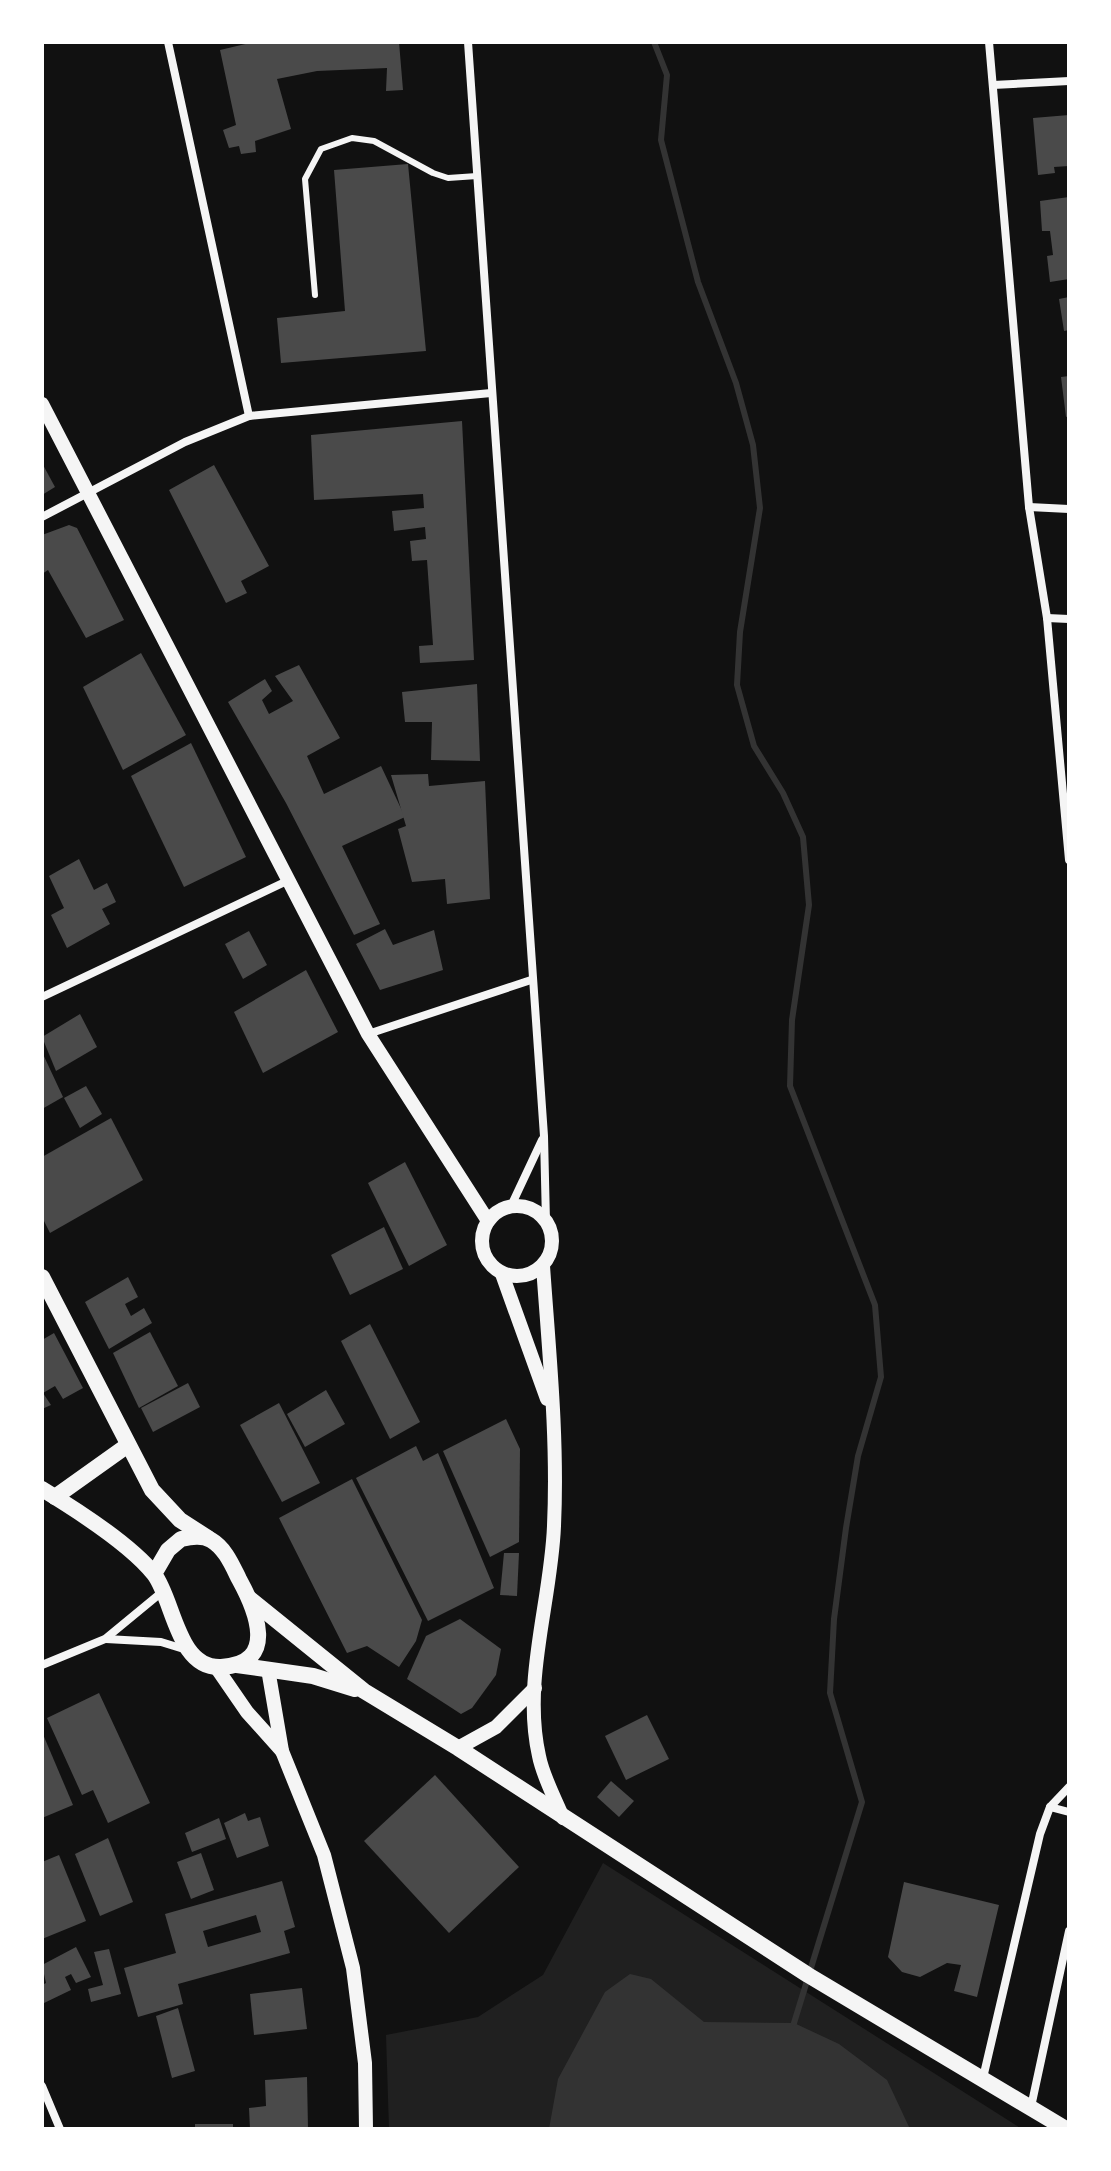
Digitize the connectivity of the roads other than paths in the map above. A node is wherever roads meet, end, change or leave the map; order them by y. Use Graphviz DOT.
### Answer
graph roads {
  1 [pos="168,42"];
  2 [pos="468,42"];
  3 [pos="989,42"];
  4 [pos="1069,81"];
  5 [pos="993,85"];
  6 [pos="477,176"];
  7 [pos="315,295"];
  8 [pos="491,393"];
  9 [pos="42,404"];
  10 [pos="249,416"];
  11 [pos="86,494"];
  12 [pos="1029,507"];
  13 [pos="1069,509"];
  14 [pos="42,517"];
  15 [pos="1047,618"];
  16 [pos="1069,619"];
  17 [pos="1069,860"];
  18 [pos="287,881"];
  19 [pos="531,980"];
  20 [pos="42,997"];
  21 [pos="368,1034"];
  22 [pos="544,1136"];
  23 [pos="511,1206"];
  24 [pos="488,1221"];
  25 [pos="546,1222"];
  26 [pos="543,1266"];
  27 [pos="502,1274"];
  28 [pos="42,1277"];
  29 [pos="554,1418"];
  30 [pos="128,1445"];
  31 [pos="48,1493"];
  32 [pos="210,1539"];
  33 [pos="154,1574"];
  34 [pos="162,1592"];
  35 [pos="250,1599"];
  36 [pos="260,1631"];
  37 [pos="105,1639"];
  38 [pos="189,1651"];
  39 [pos="42,1665"];
  40 [pos="237,1665"];
  41 [pos="216,1667"];
  42 [pos="268,1669"];
  43 [pos="535,1688"];
  44 [pos="364,1691"];
  45 [pos="458,1748"];
  46 [pos="282,1751"];
  47 [pos="1069,1787"];
  48 [pos="1050,1807"];
  49 [pos="1069,1812"];
  50 [pos="563,1818"];
  51 [pos="1069,1931"];
  52 [pos="983,2079"];
  53 [pos="42,2086"];
  54 [pos="1031,2108"];
  55 [pos="60,2129"];
  56 [pos="366,2129"];
  57 [pos="1066,2129"];
  1 -- 10 [label="street"];
  2 -- 6 [label="street"];
  3 -- 5 [label="street"];
  4 -- 5 [label="street"];
  5 -- 12 [label="street"];
  6 -- 7 [label="lane"];
  6 -- 8 [label="street"];
  8 -- 10 [label="street"];
  8 -- 19 [label="street"];
  9 -- 11 [label="street"];
  10 -- 11 [label="street"];
  11 -- 14 [label="street"];
  11 -- 18 [label="street"];
  12 -- 13 [label="street"];
  12 -- 15 [label="street"];
  15 -- 16 [label="street"];
  15 -- 17 [label="street"];
  18 -- 20 [label="street"];
  18 -- 21 [label="street"];
  19 -- 21 [label="street"];
  19 -- 22 [label="street"];
  21 -- 24 [label="street"];
  22 -- 23 [label="street"];
  22 -- 25 [label="street"];
  23 -- 24 [label="street"];
  23 -- 25 [label="street"];
  24 -- 27 [label="street"];
  25 -- 26 [label="street"];
  26 -- 27 [label="street"];
  26 -- 29 [label="street"];
  27 -- 29 [label="street"];
  28 -- 30 [label="main road"];
  29 -- 43 [label="street"];
  30 -- 31 [label="main road"];
  30 -- 32 [label="main road"];
  31 -- 33 [label="main road"];
  32 -- 33 [label="main road"];
  32 -- 35 [label="main road"];
  33 -- 34 [label="main road"];
  34 -- 37 [label="street"];
  34 -- 38 [label="main road"];
  35 -- 36 [label="main road"];
  35 -- 44 [label="main road"];
  36 -- 40 [label="main road"];
  36 -- 42 [label="main road"];
  37 -- 38 [label="street"];
  37 -- 39 [label="street"];
  38 -- 41 [label="main road"];
  40 -- 41 [label="main road"];
  40 -- 42 [label="main road"];
  41 -- 46 [label="street"];
  42 -- 44 [label="main road"];
  42 -- 46 [label="street"];
  43 -- 45 [label="street"];
  43 -- 50 [label="street"];
  44 -- 45 [label="main road"];
  45 -- 50 [label="main road"];
  46 -- 56 [label="street"];
  47 -- 48 [label="street"];
  48 -- 49 [label="street"];
  48 -- 52 [label="street"];
  50 -- 52 [label="main road"];
  51 -- 54 [label="street"];
  52 -- 54 [label="main road"];
  53 -- 55 [label="street"];
  54 -- 57 [label="main road"];
}
